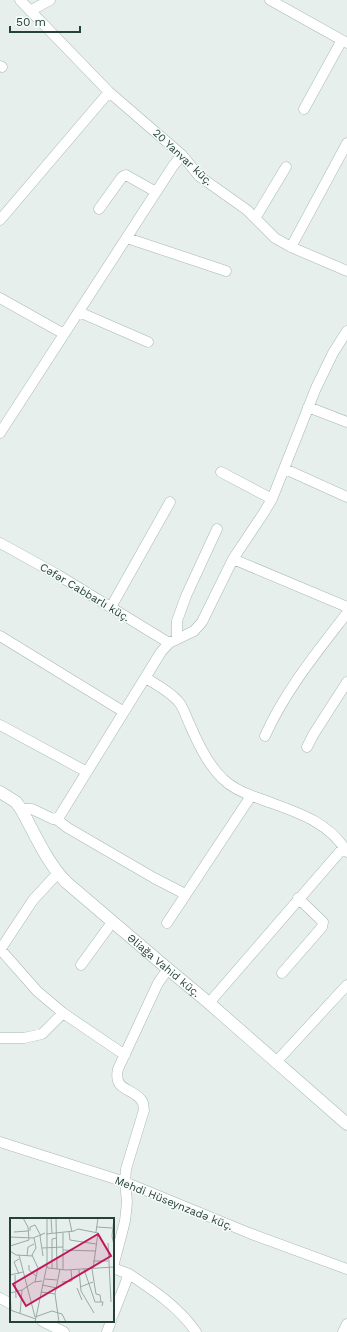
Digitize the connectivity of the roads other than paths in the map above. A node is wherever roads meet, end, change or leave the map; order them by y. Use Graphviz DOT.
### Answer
graph roads {
  1 [pos="20,0"];
  2 [pos="50,0"];
  3 [pos="270,0"];
  4 [pos="30,11"];
  5 [pos="345,41"];
  6 [pos="109,92"];
  7 [pos="304,109"];
  8 [pos="347,143"];
  9 [pos="182,155"];
  10 [pos="286,167"];
  11 [pos="156,192"];
  12 [pos="99,209"];
  13 [pos="256,217"];
  14 [pos="0,220"];
  15 [pos="127,238"];
  16 [pos="291,247"];
  17 [pos="226,271"];
  18 [pos="347,271"];
  19 [pos="0,298"];
  20 [pos="79,312"];
  21 [pos="347,331"];
  22 [pos="64,334"];
  23 [pos="148,342"];
  24 [pos="308,407"];
  25 [pos="347,422"];
  26 [pos="0,433"];
  27 [pos="285,469"];
  28 [pos="221,472"];
  29 [pos="347,497"];
  30 [pos="272,499"];
  31 [pos="170,502"];
  32 [pos="217,529"];
  33 [pos="0,543"];
  34 [pos="233,559"];
  35 [pos="111,607"];
  36 [pos="347,607"];
  37 [pos="347,613"];
  38 [pos="0,636"];
  39 [pos="173,641"];
  40 [pos="146,678"];
  41 [pos="347,682"];
  42 [pos="124,712"];
  43 [pos="0,725"];
  44 [pos="266,736"];
  45 [pos="307,747"];
  46 [pos="87,772"];
  47 [pos="0,792"];
  48 [pos="251,796"];
  49 [pos="22,809"];
  50 [pos="56,819"];
  51 [pos="346,849"];
  52 [pos="58,873"];
  53 [pos="186,894"];
  54 [pos="298,898"];
  55 [pos="113,921"];
  56 [pos="167,922"];
  57 [pos="0,949"];
  58 [pos="81,965"];
  59 [pos="168,970"];
  60 [pos="282,973"];
  61 [pos="347,985"];
  62 [pos="209,1003"];
  63 [pos="63,1013"];
  64 [pos="0,1038"];
  65 [pos="125,1055"];
  66 [pos="276,1062"];
  67 [pos="347,1124"];
  68 [pos="0,1142"];
  69 [pos="125,1182"];
  70 [pos="114,1263"];
  71 [pos="114,1267"];
  72 [pos="347,1269"];
  73 [pos="129,1274"];
  74 [pos="0,1298"];
  75 [pos="10,1303"];
  76 [pos="114,1313"];
  77 [pos="44,1322"];
  78 [pos="111,1322"];
  79 [pos="347,1324"];
  80 [pos="64,1332"];
  81 [pos="107,1332"];
  82 [pos="196,1332"];
  83 [pos="344,1332"];
  1 -- 4 [label="street, 20 Yanvar küç."];
  2 -- 4 [label="street"];
  3 -- 5 [label="street"];
  4 -- 6 [label="street, 20 Yanvar küç."];
  5 -- 7 [label="street"];
  6 -- 9 [label="street, 20 Yanvar küç."];
  6 -- 14 [label="street"];
  8 -- 16 [label="street"];
  9 -- 11 [label="street"];
  9 -- 13 [label="street, 20 Yanvar küç."];
  10 -- 13 [label="street"];
  11 -- 12 [label="street"];
  11 -- 15 [label="street"];
  13 -- 16 [label="street, 20 Yanvar küç."];
  15 -- 17 [label="street"];
  15 -- 20 [label="street"];
  16 -- 18 [label="street, 20 Yanvar küç."];
  19 -- 22 [label="street"];
  20 -- 22 [label="street"];
  20 -- 23 [label="street"];
  21 -- 24 [label="street"];
  22 -- 26 [label="street"];
  24 -- 25 [label="street"];
  24 -- 27 [label="street"];
  27 -- 29 [label="street"];
  27 -- 30 [label="street"];
  28 -- 30 [label="street"];
  30 -- 34 [label="street"];
  31 -- 35 [label="street"];
  32 -- 39 [label="street"];
  33 -- 35 [label="street, Cəfər Cabbarlı küç."];
  34 -- 36 [label="street"];
  34 -- 39 [label="street"];
  35 -- 39 [label="street, Cəfər Cabbarlı küç."];
  37 -- 44 [label="street"];
  38 -- 42 [label="street"];
  39 -- 40 [label="street"];
  40 -- 42 [label="street"];
  40 -- 48 [label="street"];
  41 -- 45 [label="street"];
  42 -- 46 [label="street"];
  43 -- 46 [label="street"];
  46 -- 50 [label="street"];
  47 -- 49 [label="street, Əliağa Vahid küç."];
  48 -- 51 [label="street"];
  48 -- 53 [label="street"];
  49 -- 50 [label="street"];
  49 -- 52 [label="street, Əliağa Vahid küç."];
  50 -- 53 [label="street"];
  51 -- 54 [label="street"];
  52 -- 55 [label="street, Əliağa Vahid küç."];
  52 -- 57 [label="street"];
  53 -- 56 [label="street"];
  54 -- 60 [label="street"];
  54 -- 62 [label="street"];
  55 -- 58 [label="street"];
  55 -- 59 [label="street, Əliağa Vahid küç."];
  57 -- 63 [label="street"];
  59 -- 62 [label="street, Əliağa Vahid küç."];
  59 -- 65 [label="street"];
  61 -- 66 [label="street"];
  62 -- 66 [label="street, Əliağa Vahid küç."];
  63 -- 64 [label="street"];
  63 -- 65 [label="street"];
  65 -- 69 [label="street"];
  66 -- 67 [label="street, Əliağa Vahid küç."];
  68 -- 69 [label="street, Mehdi Hüseynzadə küç."];
  69 -- 70 [label="street"];
  69 -- 72 [label="street, Mehdi Hüseynzadə küç."];
  71 -- 73 [label="street"];
  73 -- 76 [label="street"];
  73 -- 82 [label="street"];
  74 -- 75 [label="street"];
  77 -- 80 [label="street"];
  78 -- 81 [label="street"];
  79 -- 83 [label="street"];
}
